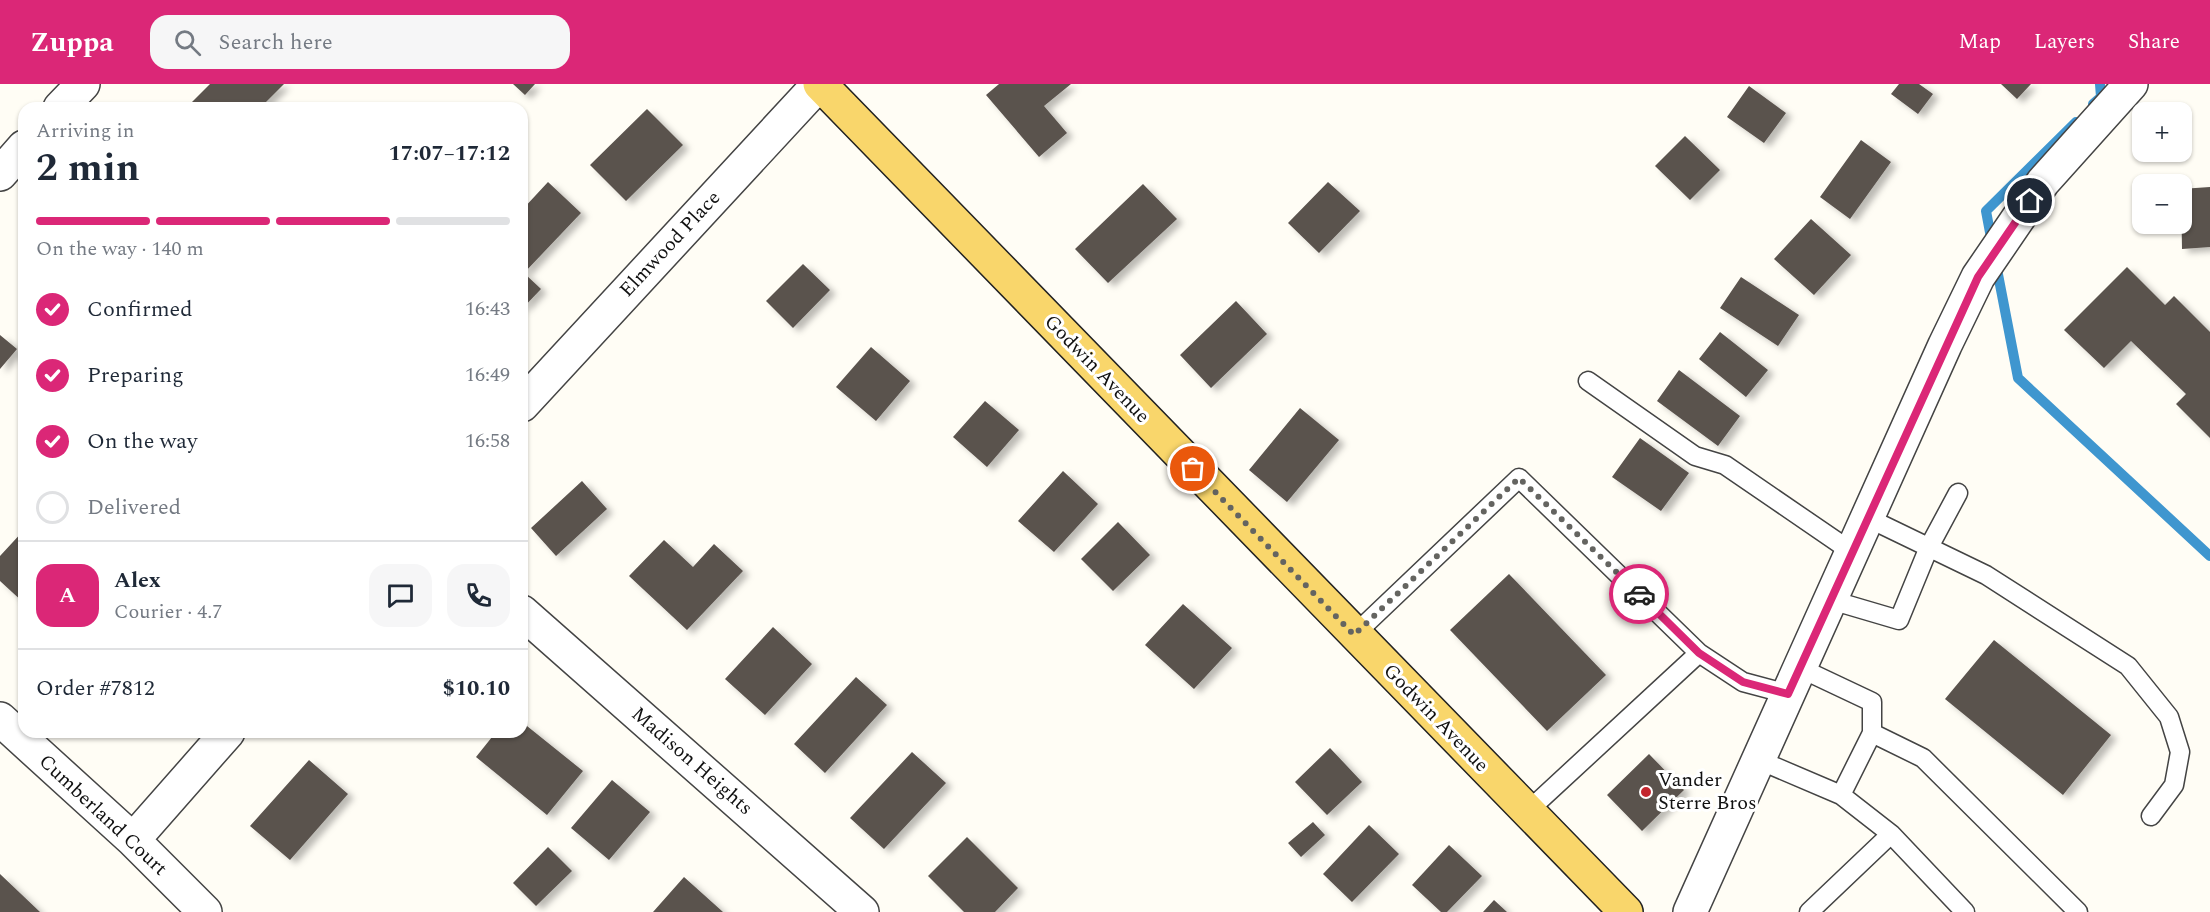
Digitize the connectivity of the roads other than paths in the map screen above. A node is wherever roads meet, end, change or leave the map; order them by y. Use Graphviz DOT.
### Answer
graph roads {
  1 [pos="83,84"];
  2 [pos="819,84"];
  3 [pos="2131,84"];
  4 [pos="66,102"];
  5 [pos="18,154"];
  6 [pos="0,174"];
  7 [pos="1588,381"];
  8 [pos="528,399"];
  9 [pos="1958,493"];
  10 [pos="1868,518"];
  11 [pos="1929,548"];
  12 [pos="1852,552"];
  13 [pos="1831,600"];
  14 [pos="528,617"];
  15 [pos="1354,635"];
  16 [pos="1699,653"];
  17 [pos="1794,681"];
  18 [pos="0,719"];
  19 [pos="1872,733"];
  20 [pos="18,735"];
  21 [pos="21,738"];
  22 [pos="223,738"];
  23 [pos="1759,760"];
  24 [pos="1841,795"];
  25 [pos="1527,811"];
  26 [pos="2151,816"];
  27 [pos="1891,834"];
  28 [pos="133,840"];
  29 [pos="205,912"];
  30 [pos="862,912"];
  31 [pos="1626,912"];
  32 [pos="1690,912"];
  33 [pos="1809,912"];
  34 [pos="1965,912"];
  35 [pos="2078,912"];
  1 -- 4 [label="street"];
  2 -- 8 [label="street, Elmwood Place"];
  2 -- 15 [label="main road, Godwin Avenue"];
  3 -- 10 [label="street"];
  5 -- 6 [label="street"];
  7 -- 12 [label="lane"];
  9 -- 11 [label="lane"];
  10 -- 11 [label="lane"];
  10 -- 12 [label="street"];
  11 -- 13 [label="lane"];
  11 -- 26 [label="lane"];
  12 -- 13 [label="street"];
  13 -- 17 [label="street"];
  14 -- 30 [label="street, Madison Heights"];
  15 -- 16 [label="lane"];
  15 -- 25 [label="main road, Godwin Avenue"];
  16 -- 17 [label="lane"];
  16 -- 25 [label="lane"];
  17 -- 19 [label="lane"];
  17 -- 23 [label="street"];
  18 -- 20 [label="street, Cumberland Court"];
  19 -- 24 [label="lane"];
  19 -- 35 [label="lane"];
  21 -- 28 [label="street, Cumberland Court"];
  22 -- 28 [label="street"];
  23 -- 24 [label="lane"];
  23 -- 32 [label="street"];
  24 -- 27 [label="lane"];
  25 -- 31 [label="main road, Godwin Avenue"];
  27 -- 33 [label="lane"];
  27 -- 34 [label="lane"];
  28 -- 29 [label="street, Cumberland Court"];
}
